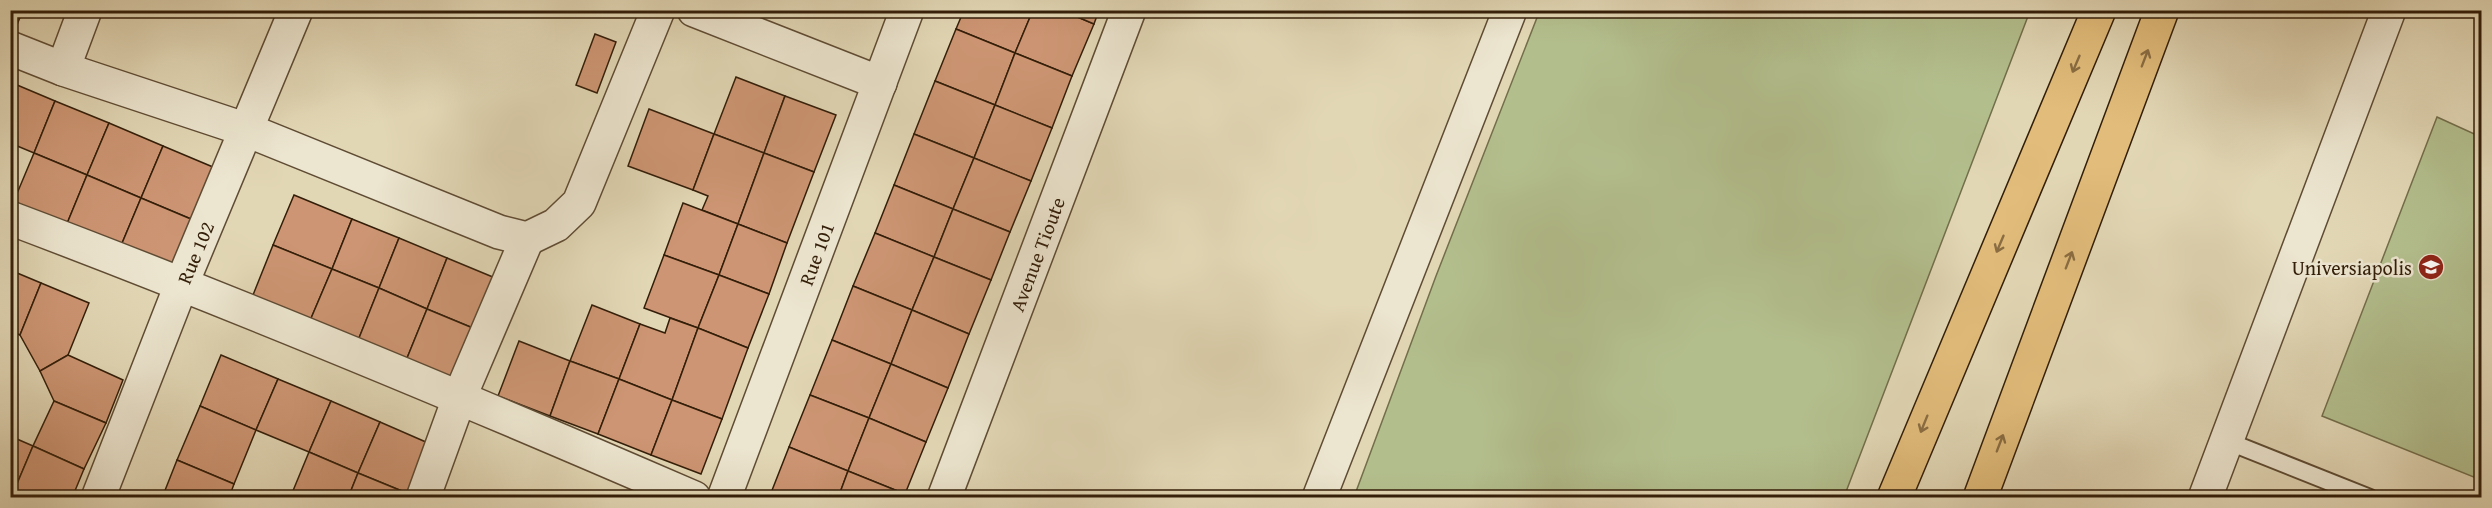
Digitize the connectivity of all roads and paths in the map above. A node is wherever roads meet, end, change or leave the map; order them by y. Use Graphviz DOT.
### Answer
graph roads {
  1 [pos="85,10"];
  2 [pos="296,10"];
  3 [pos="658,10"];
  4 [pos="694,10"];
  5 [pos="907,10"];
  6 [pos="1129,10"];
  7 [pos="1510,10"];
  8 [pos="2099,10"];
  9 [pos="2162,10"];
  10 [pos="2389,10"];
  11 [pos="10,48"];
  12 [pos="63,69"];
  13 [pos="880,83"];
  14 [pos="247,130"];
  15 [pos="10,218"];
  16 [pos="527,239"];
  17 [pos="183,283"];
  18 [pos="460,396"];
  19 [pos="2227,441"];
  20 [pos="98,498"];
  21 [pos="423,498"];
  22 [pos="694,498"];
  23 [pos="724,498"];
  24 [pos="944,498"];
  25 [pos="1319,498"];
  26 [pos="1894,498"];
  27 [pos="1980,498"];
  28 [pos="2205,498"];
  29 [pos="2370,498"];
  1 -- 12 [label="street"];
  2 -- 14 [label="street, Rue 102"];
  3 -- 16 [label="street"];
  4 -- 13 [label="street"];
  5 -- 13 [label="street, Rue 101"];
  6 -- 24 [label="street, Avenue Tioute"];
  7 -- 25 [label="street"];
  8 -- 26 [label="highway, one-way"];
  27 -- 9 [label="highway, one-way"];
  10 -- 19 [label="street"];
  11 -- 12 [label="street"];
  12 -- 14 [label="street"];
  13 -- 23 [label="street, Rue 101"];
  14 -- 16 [label="street"];
  14 -- 17 [label="street, Rue 102"];
  15 -- 17 [label="street"];
  16 -- 18 [label="street"];
  17 -- 18 [label="street"];
  17 -- 20 [label="street, Rue 102"];
  18 -- 21 [label="street"];
  18 -- 22 [label="street"];
  19 -- 28 [label="street"];
  19 -- 29 [label="lane"];
}
